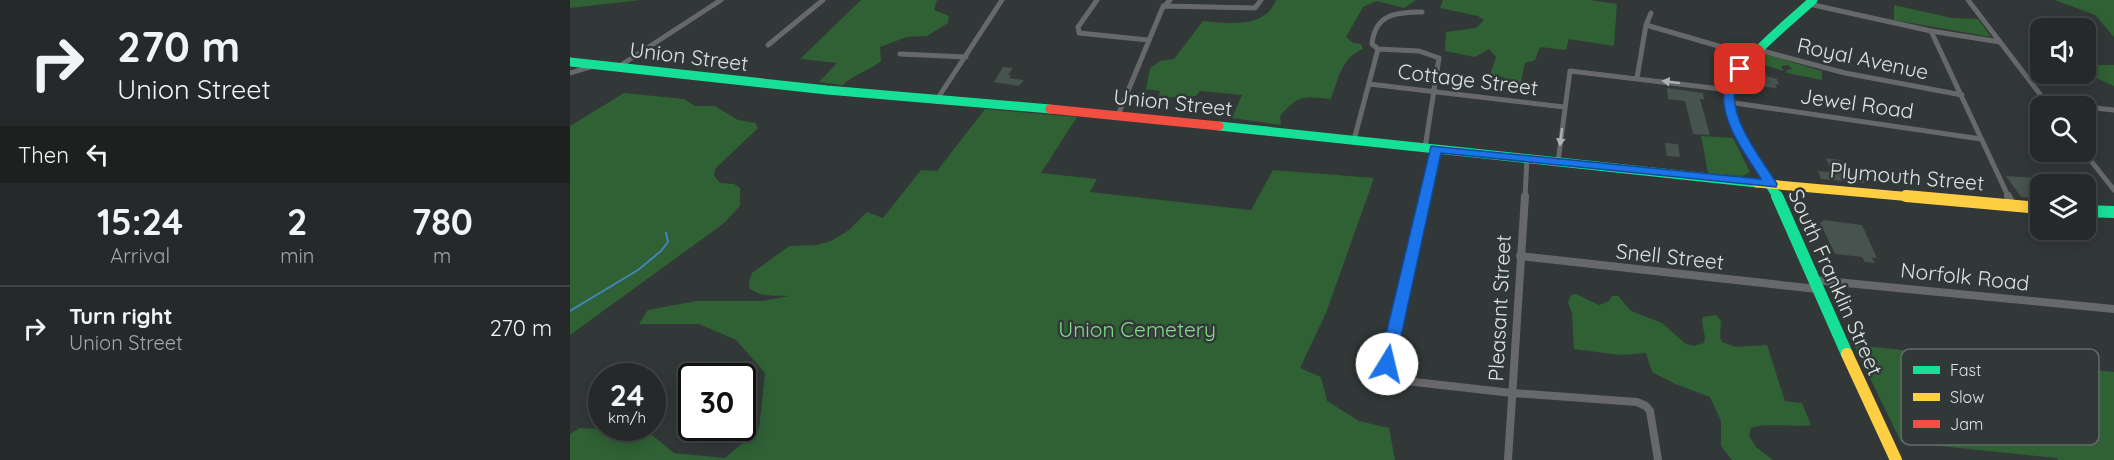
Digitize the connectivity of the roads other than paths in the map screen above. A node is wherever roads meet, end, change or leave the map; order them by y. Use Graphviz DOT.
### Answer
graph roads {
  1 [pos="721,0"];
  2 [pos="823,0"];
  3 [pos="1002,0"];
  4 [pos="1097,0"];
  5 [pos="1170,0"];
  6 [pos="1261,0"];
  7 [pos="1968,0"];
  8 [pos="1811,2"];
  9 [pos="1163,6"];
  10 [pos="1422,12"];
  11 [pos="1652,13"];
  12 [pos="1646,25"];
  13 [pos="1931,31"];
  14 [pos="1149,40"];
  15 [pos="2000,42"];
  16 [pos="768,45"];
  17 [pos="1378,49"];
  18 [pos="1756,53"];
  19 [pos="900,54"];
  20 [pos="966,57"];
  21 [pos="570,62"];
  22 [pos="597,65"];
  23 [pos="618,67"];
  24 [pos="570,73"];
  25 [pos="1637,78"];
  26 [pos="1369,84"];
  27 [pos="1729,90"];
  28 [pos="1434,92"];
  29 [pos="1962,95"];
  30 [pos="2041,96"];
  31 [pos="936,101"];
  32 [pos="1728,102"];
  33 [pos="1564,107"];
  34 [pos="2096,108"];
  35 [pos="2114,110"];
  36 [pos="1118,115"];
  37 [pos="1981,139"];
  38 [pos="1354,140"];
  39 [pos="1430,148"];
  40 [pos="1527,158"];
  41 [pos="1558,162"];
  42 [pos="2092,162"];
  43 [pos="1771,184"];
  44 [pos="2114,190"];
  45 [pos="2013,206"];
  46 [pos="2030,207"];
  47 [pos="2096,211"];
  48 [pos="2114,212"];
  49 [pos="1520,256"];
  50 [pos="1815,284"];
  51 [pos="2114,309"];
  52 [pos="1512,393"];
  53 [pos="1508,460"];
  54 [pos="1658,460"];
  55 [pos="1896,460"];
  1 -- 23 [label="street"];
  2 -- 16 [label="street"];
  3 -- 20 [label="street"];
  4 -- 14 [label="street"];
  5 -- 9 [label="street"];
  6 -- 9 [label="street"];
  7 -- 15 [label="street"];
  8 -- 13 [label="street"];
  8 -- 18 [label="main road"];
  9 -- 14 [label="street"];
  10 -- 17 [label="street"];
  11 -- 12 [label="street"];
  12 -- 18 [label="street, Royal Avenue"];
  12 -- 25 [label="street"];
  13 -- 15 [label="street"];
  13 -- 29 [label="street"];
  14 -- 36 [label="street"];
  15 -- 30 [label="street"];
  17 -- 26 [label="street"];
  17 -- 28 [label="street"];
  18 -- 27 [label="main road"];
  18 -- 29 [label="street, Royal Avenue"];
  19 -- 20 [label="street"];
  20 -- 31 [label="street"];
  21 -- 22 [label="main road, Union Street"];
  22 -- 23 [label="main road, Union Street"];
  22 -- 24 [label="street"];
  23 -- 31 [label="main road, Union Street"];
  27 -- 25 [label="street, one-way"];
  25 -- 33 [label="street"];
  26 -- 28 [label="street, Cottage Street"];
  26 -- 38 [label="street"];
  27 -- 32 [label="main road"];
  28 -- 33 [label="street, Cottage Street"];
  28 -- 39 [label="street"];
  29 -- 37 [label="street"];
  31 -- 36 [label="main road, Union Street"];
  32 -- 37 [label="street, Jewel Road"];
  32 -- 43 [label="main road, South Franklin Street"];
  33 -- 41 [label="street, one-way"];
  34 -- 35 [label="street"];
  36 -- 38 [label="main road, Union Street"];
  37 -- 45 [label="street"];
  38 -- 39 [label="main road, Union Street"];
  39 -- 40 [label="main road, Union Street"];
  39 -- 52 [label="street"];
  40 -- 41 [label="main road, Union Street"];
  40 -- 49 [label="street, Pleasant Street"];
  41 -- 43 [label="main road, Union Street"];
  42 -- 44 [label="street"];
  43 -- 45 [label="main road, Plymouth Street"];
  43 -- 50 [label="main road, South Franklin Street"];
  45 -- 46 [label="main road, Plymouth Street"];
  47 -- 48 [label="main road"];
  49 -- 50 [label="street, Snell Street"];
  49 -- 52 [label="street, Pleasant Street"];
  50 -- 51 [label="street, Norfolk Road"];
  50 -- 55 [label="main road, South Franklin Street"];
  52 -- 53 [label="street, Pleasant Street"];
  52 -- 54 [label="street"];
}
